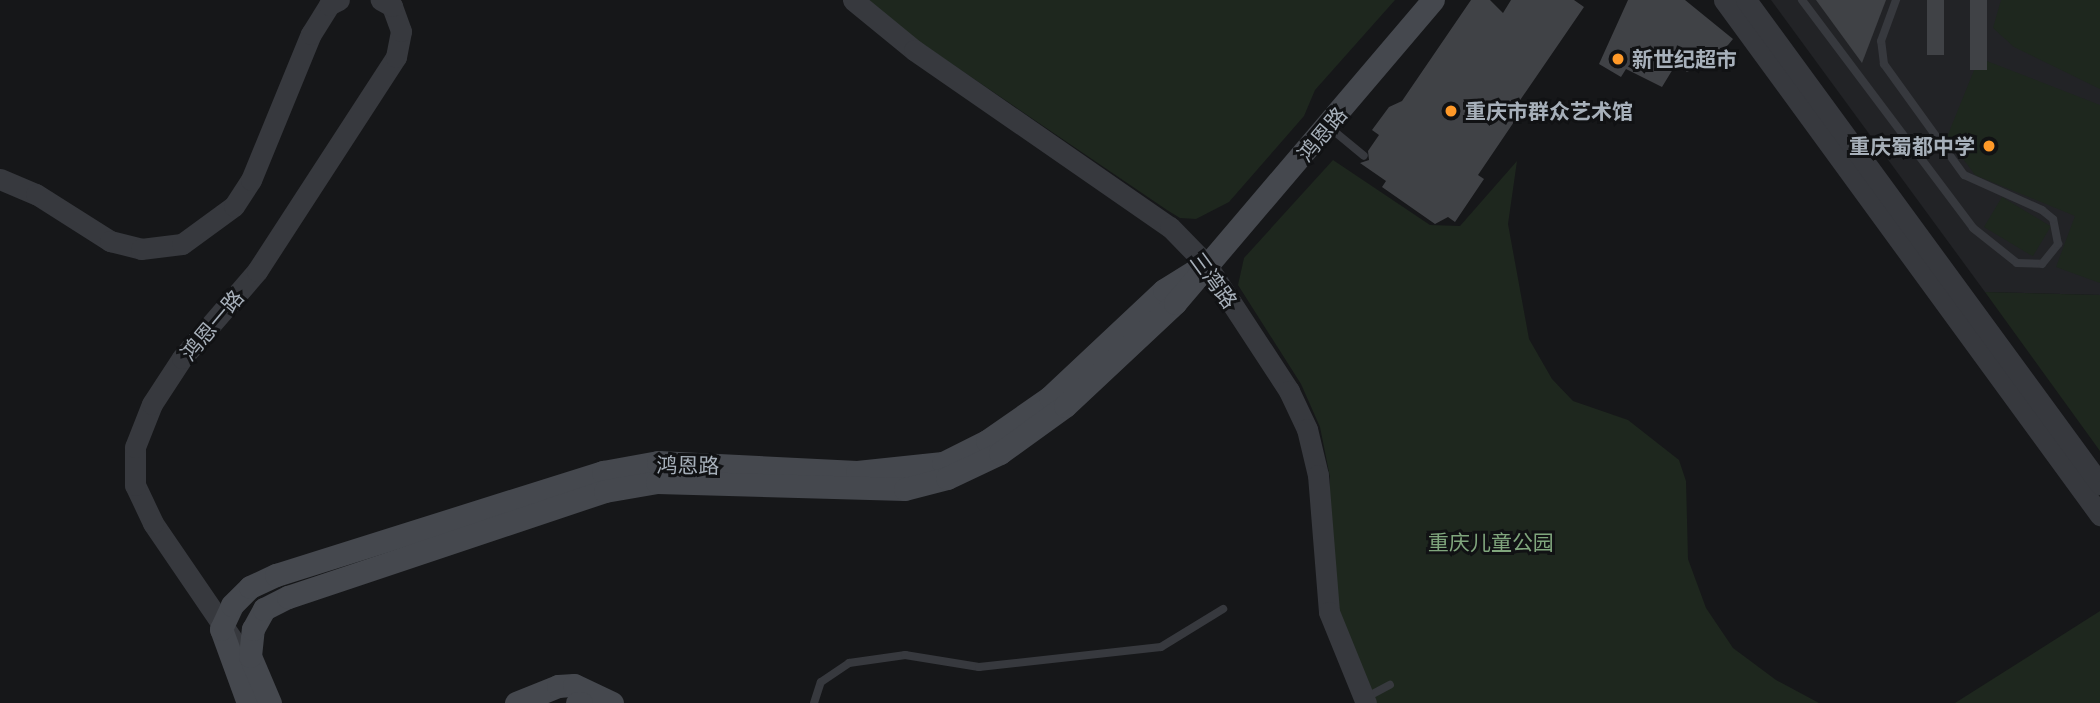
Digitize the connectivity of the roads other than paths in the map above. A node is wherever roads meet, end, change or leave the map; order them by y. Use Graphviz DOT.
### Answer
graph roads {
  1 [pos="339,0"];
  2 [pos="381,0"];
  3 [pos="853,0"];
  4 [pos="1433,0"];
  5 [pos="1724,0"];
  6 [pos="1746,0"];
  7 [pos="1802,0"];
  8 [pos="1896,0"];
  9 [pos="1329,127"];
  10 [pos="1364,156"];
  11 [pos="0,179"];
  12 [pos="1206,264"];
  13 [pos="2100,484"];
  14 [pos="2100,516"];
  15 [pos="1223,609"];
  16 [pos="221,629"];
  17 [pos="250,656"];
  18 [pos="1390,685"];
  19 [pos="1365,701"];
  20 [pos="248,703"];
  21 [pos="270,703"];
  22 [pos="516,703"];
  23 [pos="612,703"];
  24 [pos="814,703"];
  1 -- 11 [label="street"];
  2 -- 16 [label="street, 鸿恩一路"];
  3 -- 12 [label="street, 三湾路"];
  4 -- 9 [label="main road, 鸿恩路"];
  5 -- 14 [label="street"];
  6 -- 13 [label="street"];
  7 -- 8 [label="lane"];
  9 -- 10 [label="lane"];
  9 -- 12 [label="main road, 鸿恩路"];
  12 -- 16 [label="main road, 鸿恩路"];
  12 -- 17 [label="main road, 鸿恩路"];
  12 -- 19 [label="street, 三湾路"];
  15 -- 24 [label="lane"];
  16 -- 17 [label="street, 鸿恩一路"];
  16 -- 20 [label="main road"];
  17 -- 21 [label="main road"];
  18 -- 19 [label="lane"];
  22 -- 23 [label="main road"];
}
